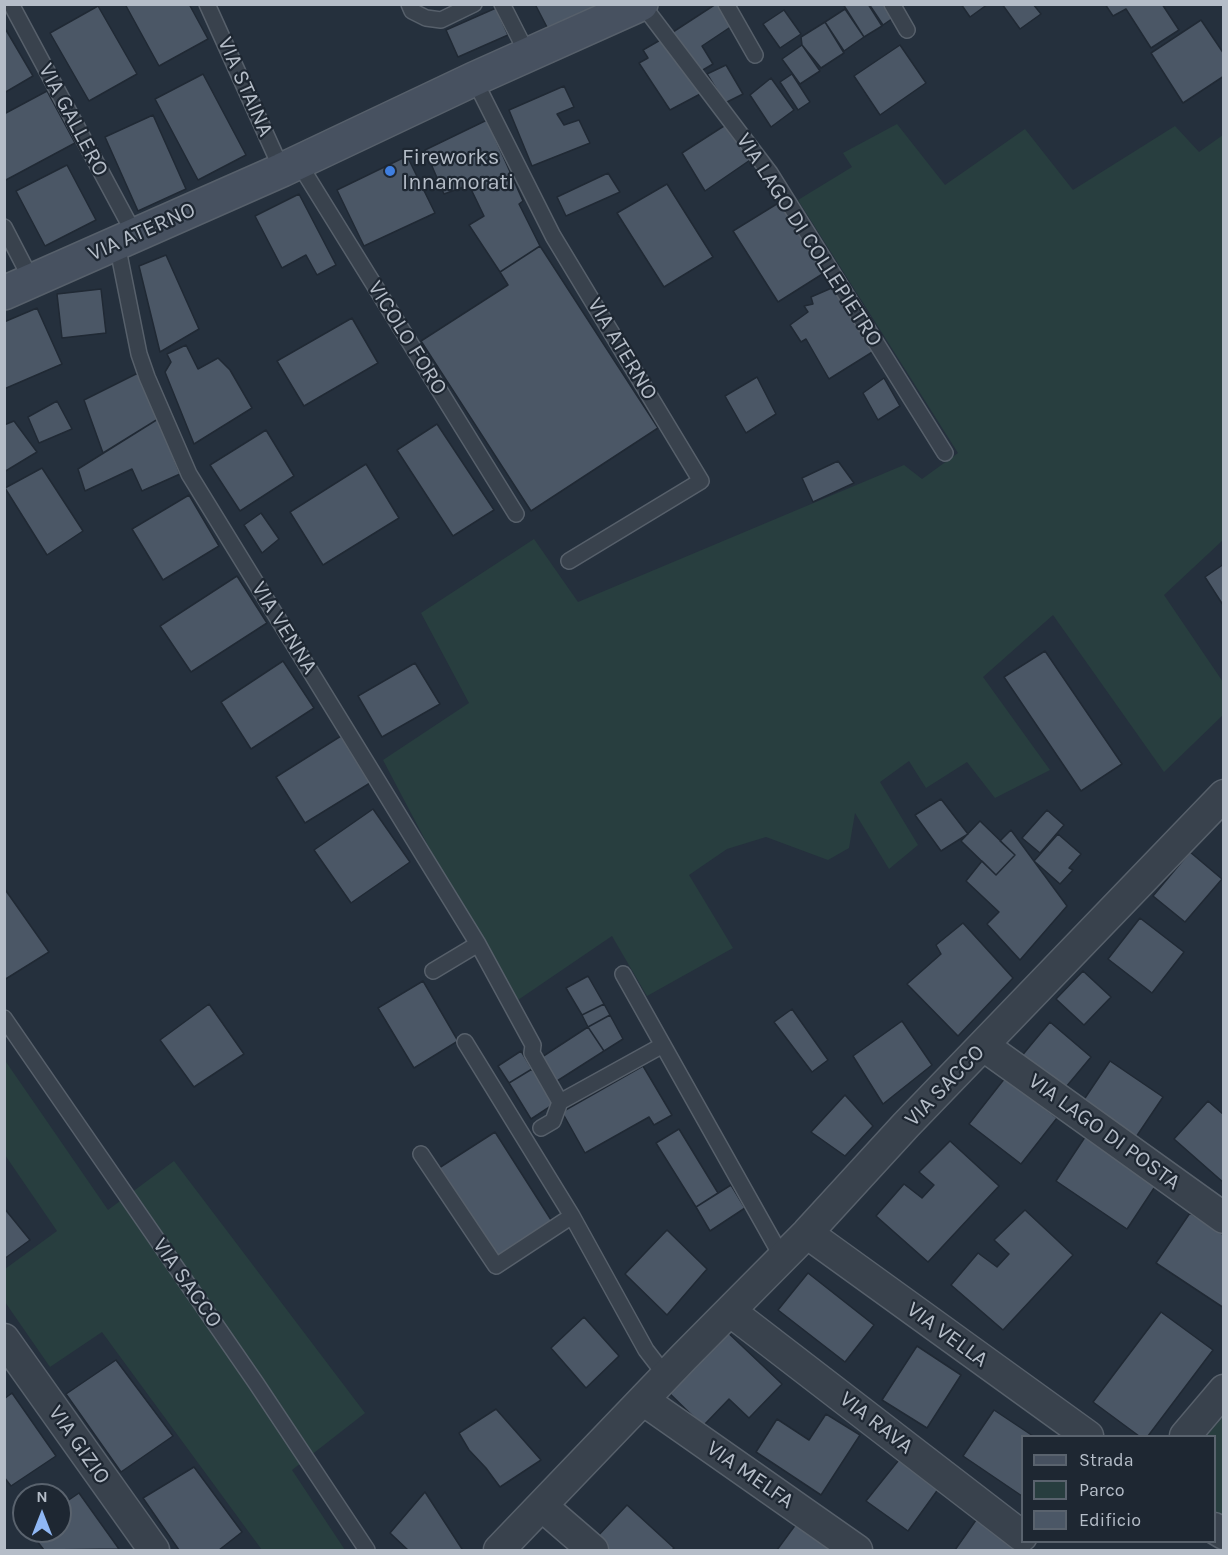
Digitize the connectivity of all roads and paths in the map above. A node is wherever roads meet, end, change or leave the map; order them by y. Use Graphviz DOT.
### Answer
graph roads {
  1 [pos="11,4"];
  2 [pos="207,4"];
  3 [pos="409,4"];
  4 [pos="474,4"];
  5 [pos="502,4"];
  6 [pos="642,4"];
  7 [pos="726,4"];
  8 [pos="892,4"];
  9 [pos="606,12"];
  10 [pos="907,30"];
  11 [pos="528,55"];
  12 [pos="755,55"];
  13 [pos="474,79"];
  14 [pos="290,166"];
  15 [pos="4,227"];
  16 [pos="126,240"];
  17 [pos="18,287"];
  18 [pos="945,453"];
  19 [pos="516,514"];
  20 [pos="569,561"];
  21 [pos="1224,795"];
  22 [pos="478,944"];
  23 [pos="433,971"];
  24 [pos="623,974"];
  25 [pos="4,1018"];
  26 [pos="465,1042"];
  27 [pos="663,1045"];
  28 [pos="984,1046"];
  29 [pos="560,1102"];
  30 [pos="541,1128"];
  31 [pos="421,1154"];
  32 [pos="572,1216"];
  33 [pos="1224,1218"];
  34 [pos="807,1233"];
  35 [pos="782,1257"];
  36 [pos="730,1311"];
  37 [pos="4,1339"];
  38 [pos="666,1376"];
  39 [pos="1224,1390"];
  40 [pos="643,1401"];
  41 [pos="1085,1435"];
  42 [pos="1187,1435"];
  43 [pos="542,1506"];
  44 [pos="1021,1534"];
  45 [pos="154,1551"];
  46 [pos="367,1551"];
  47 [pos="499,1551"];
  48 [pos="593,1551"];
  49 [pos="857,1551"];
  1 -- 16 [label="lane, VIA GALLERO"];
  2 -- 14 [label="lane, VIA STAINA"];
  3 -- 4 [label="lane"];
  5 -- 11 [label="lane"];
  6 -- 9 [label="street, VIA ATERNO"];
  6 -- 18 [label="lane, VIA LAGO DI COLLEPIETRO"];
  7 -- 12 [label="lane"];
  8 -- 10 [label="lane"];
  9 -- 11 [label="street, VIA ATERNO"];
  11 -- 13 [label="street, VIA ATERNO"];
  13 -- 14 [label="street, VIA ATERNO"];
  13 -- 20 [label="lane, VIA ATERNO"];
  14 -- 16 [label="street, VIA ATERNO"];
  14 -- 19 [label="lane, VICOLO FORO"];
  15 -- 17 [label="lane"];
  16 -- 17 [label="street, VIA ATERNO"];
  16 -- 22 [label="lane, VIA VENNA"];
  21 -- 28 [label="street, VIA SACCO"];
  22 -- 23 [label="lane"];
  22 -- 29 [label="lane, VIA VENNA"];
  24 -- 27 [label="lane"];
  25 -- 46 [label="lane, VIA SACCO"];
  26 -- 32 [label="lane"];
  27 -- 29 [label="lane"];
  27 -- 35 [label="lane"];
  28 -- 33 [label="street, VIA LAGO DI POSTA"];
  28 -- 34 [label="street, VIA SACCO"];
  29 -- 30 [label="lane"];
  31 -- 32 [label="lane"];
  32 -- 38 [label="lane"];
  34 -- 35 [label="street, VIA SACCO"];
  34 -- 41 [label="street, VIA VELLA"];
  35 -- 36 [label="street, VIA SACCO"];
  36 -- 38 [label="street, VIA SACCO"];
  36 -- 44 [label="street, VIA RAVA"];
  37 -- 45 [label="street, VIA GIZIO"];
  38 -- 40 [label="street, VIA SACCO"];
  39 -- 42 [label="street"];
  40 -- 43 [label="street, VIA SACCO"];
  40 -- 49 [label="street, VIA MELFA"];
  43 -- 47 [label="street, VIA SACCO"];
  43 -- 48 [label="street"];
}
